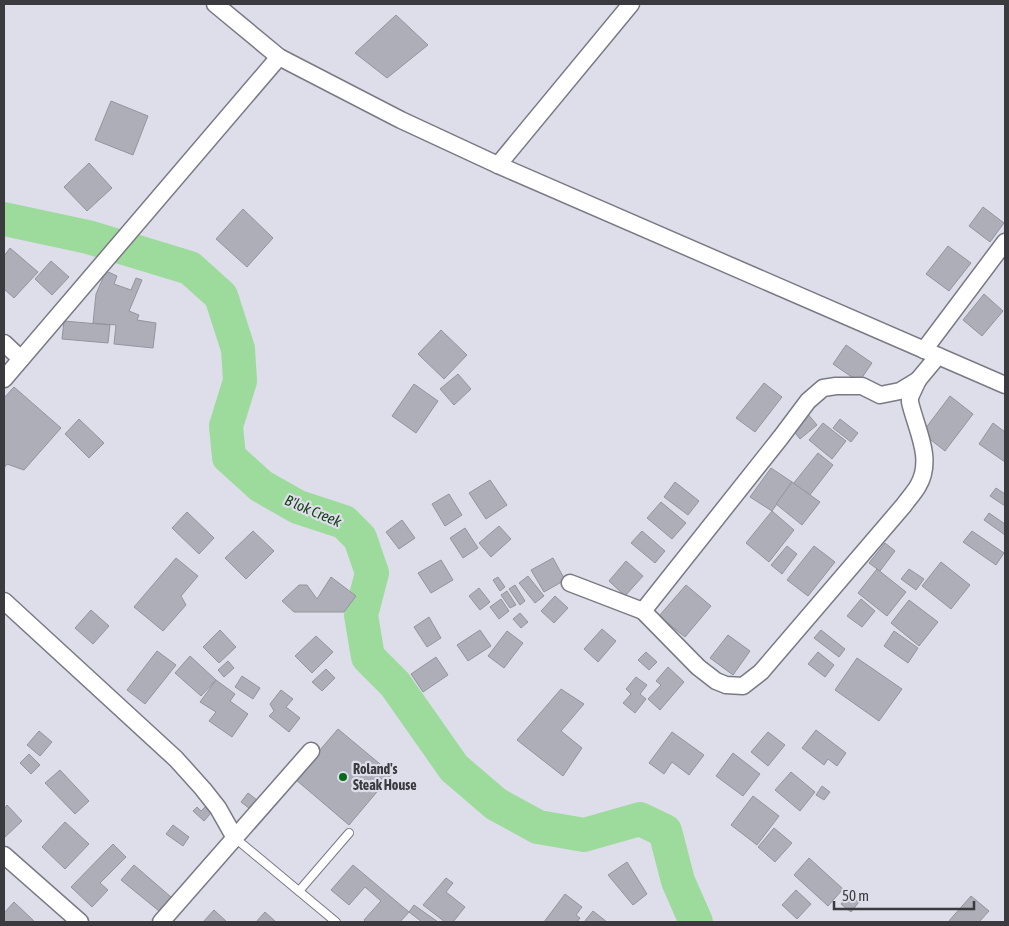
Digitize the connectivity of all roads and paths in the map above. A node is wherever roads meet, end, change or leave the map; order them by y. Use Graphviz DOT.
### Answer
graph roads {
  1 [pos="215,4"];
  2 [pos="630,4"];
  3 [pos="279,57"];
  4 [pos="498,165"];
  5 [pos="1005,242"];
  6 [pos="4,343"];
  7 [pos="931,353"];
  8 [pos="21,359"];
  9 [pos="4,379"];
  10 [pos="918,380"];
  11 [pos="1005,384"];
  12 [pos="570,583"];
  13 [pos="4,601"];
  14 [pos="643,611"];
  15 [pos="311,751"];
  16 [pos="349,833"];
  17 [pos="234,838"];
  18 [pos="4,856"];
  19 [pos="298,891"];
  20 [pos="80,922"];
  21 [pos="161,922"];
  22 [pos="336,922"];
  1 -- 3 [label="street"];
  2 -- 4 [label="street"];
  3 -- 4 [label="street"];
  3 -- 8 [label="street"];
  4 -- 7 [label="street"];
  5 -- 7 [label="street"];
  6 -- 8 [label="street"];
  7 -- 10 [label="street"];
  7 -- 11 [label="street"];
  8 -- 9 [label="street"];
  10 -- 14 [label="street"];
  10 -- 14 [label="street"];
  12 -- 14 [label="street"];
  13 -- 17 [label="street"];
  15 -- 17 [label="street"];
  16 -- 19 [label="lane"];
  17 -- 19 [label="lane"];
  17 -- 21 [label="street"];
  18 -- 20 [label="street"];
  19 -- 22 [label="lane"];
}
